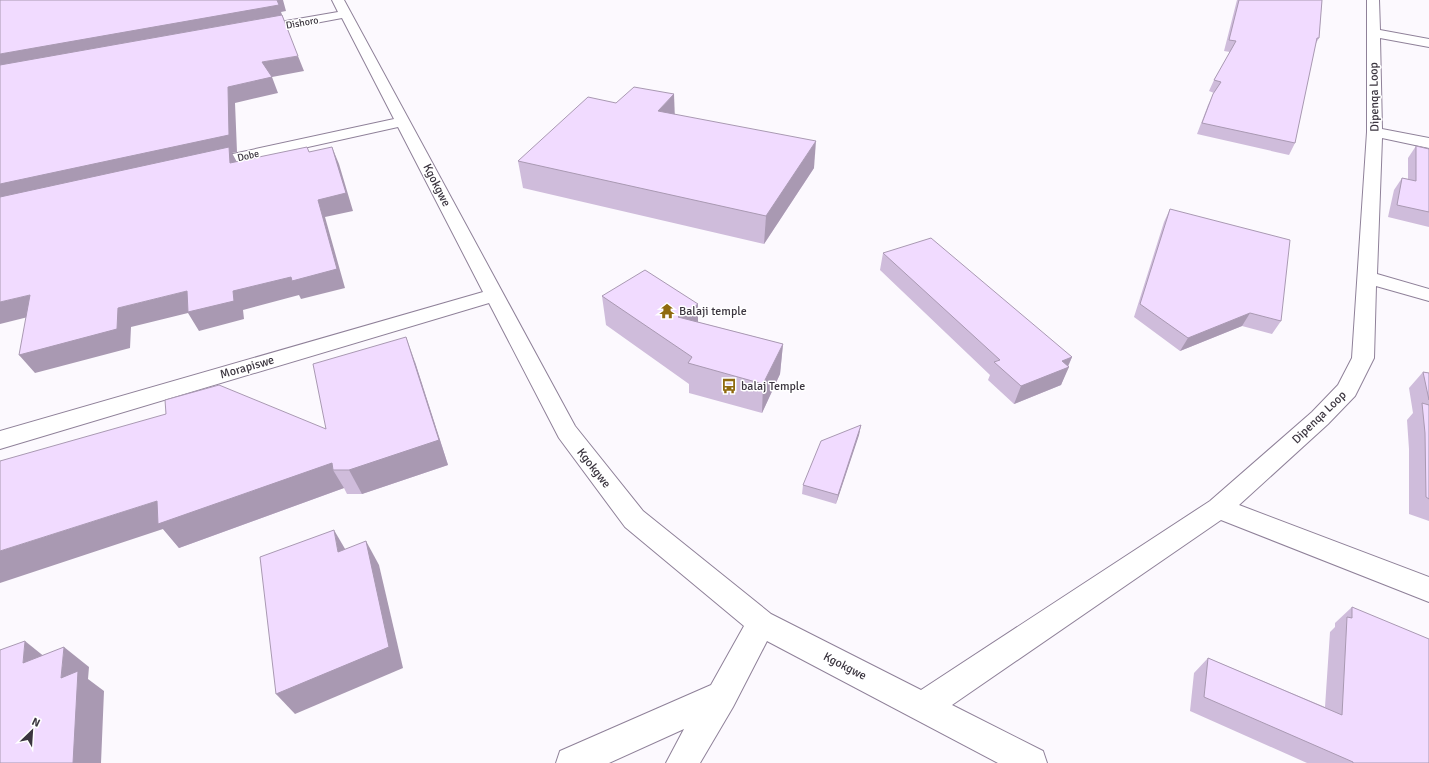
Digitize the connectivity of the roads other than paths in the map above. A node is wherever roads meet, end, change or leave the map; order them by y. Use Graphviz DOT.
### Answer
graph roads {
  1 [pos="1373,0"];
  2 [pos="341,7"];
  3 [pos="243,33"];
  4 [pos="1373,33"];
  5 [pos="1429,43"];
  6 [pos="403,121"];
  7 [pos="1375,132"];
  8 [pos="1429,143"];
  9 [pos="194,168"];
  10 [pos="1368,278"];
  11 [pos="494,295"];
  12 [pos="1429,295"];
  13 [pos="0,440"];
  14 [pos="1219,508"];
  15 [pos="1429,590"];
  16 [pos="761,623"];
  17 [pos="722,696"];
  18 [pos="924,706"];
  19 [pos="572,763"];
  20 [pos="682,763"];
  21 [pos="1031,763"];
  1 -- 4 [label="street, Dipenqa Loop"];
  2 -- 3 [label="street, Dishoro"];
  2 -- 6 [label="street, Kgokgwe"];
  4 -- 5 [label="street"];
  4 -- 7 [label="street, Dipenqa Loop"];
  6 -- 9 [label="street, Dobe"];
  6 -- 11 [label="street, Kgokgwe"];
  7 -- 8 [label="street"];
  7 -- 10 [label="street, Dipenqa Loop"];
  10 -- 12 [label="street"];
  10 -- 14 [label="street, Dipenqa Loop"];
  11 -- 13 [label="street, Morapiswe"];
  11 -- 16 [label="street, Kgokgwe"];
  14 -- 15 [label="street"];
  14 -- 18 [label="street, Dipenqa Loop"];
  16 -- 17 [label="street"];
  16 -- 18 [label="street, Kgokgwe"];
  17 -- 19 [label="street"];
  17 -- 20 [label="street"];
  18 -- 21 [label="street, Kgokgwe"];
}
